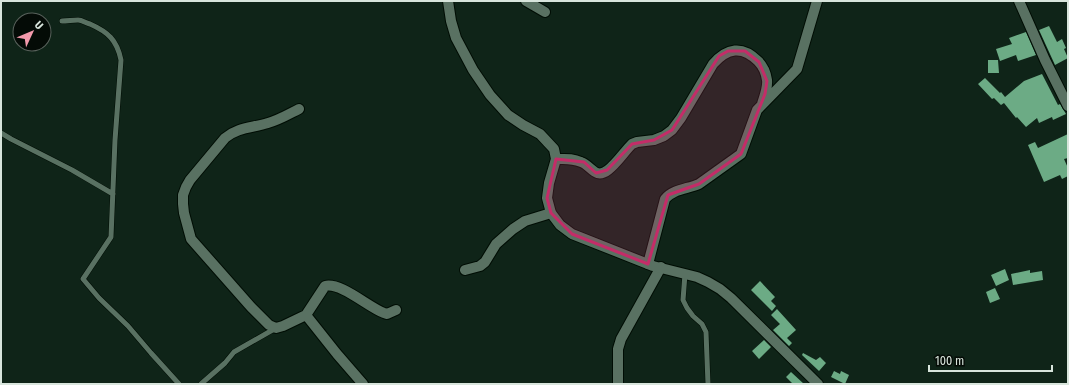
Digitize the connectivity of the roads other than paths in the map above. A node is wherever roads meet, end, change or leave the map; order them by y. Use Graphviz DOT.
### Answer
graph roads {
  1 [pos="448,1"];
  2 [pos="526,1"];
  3 [pos="817,1"];
  4 [pos="1019,1"];
  5 [pos="545,12"];
  6 [pos="62,21"];
  7 [pos="762,104"];
  8 [pos="1068,106"];
  9 [pos="299,109"];
  10 [pos="1,133"];
  11 [pos="556,159"];
  12 [pos="113,194"];
  13 [pos="551,213"];
  14 [pos="648,264"];
  15 [pos="661,268"];
  16 [pos="465,270"];
  17 [pos="685,274"];
  18 [pos="396,310"];
  19 [pos="306,315"];
  20 [pos="276,328"];
  21 [pos="179,384"];
  22 [pos="201,384"];
  23 [pos="363,384"];
  24 [pos="618,384"];
  25 [pos="708,384"];
  26 [pos="818,384"];
  1 -- 11 [label="street"];
  2 -- 5 [label="street"];
  3 -- 7 [label="street"];
  4 -- 8 [label="street"];
  6 -- 12 [label="lane"];
  7 -- 11 [label="street"];
  7 -- 14 [label="street"];
  9 -- 20 [label="street"];
  10 -- 12 [label="lane"];
  11 -- 13 [label="street"];
  12 -- 21 [label="lane"];
  13 -- 14 [label="street"];
  13 -- 16 [label="street"];
  14 -- 15 [label="street"];
  15 -- 17 [label="street"];
  15 -- 24 [label="street"];
  17 -- 25 [label="lane"];
  17 -- 26 [label="street"];
  18 -- 19 [label="street"];
  19 -- 20 [label="street"];
  19 -- 23 [label="street"];
  20 -- 22 [label="lane"];
}
